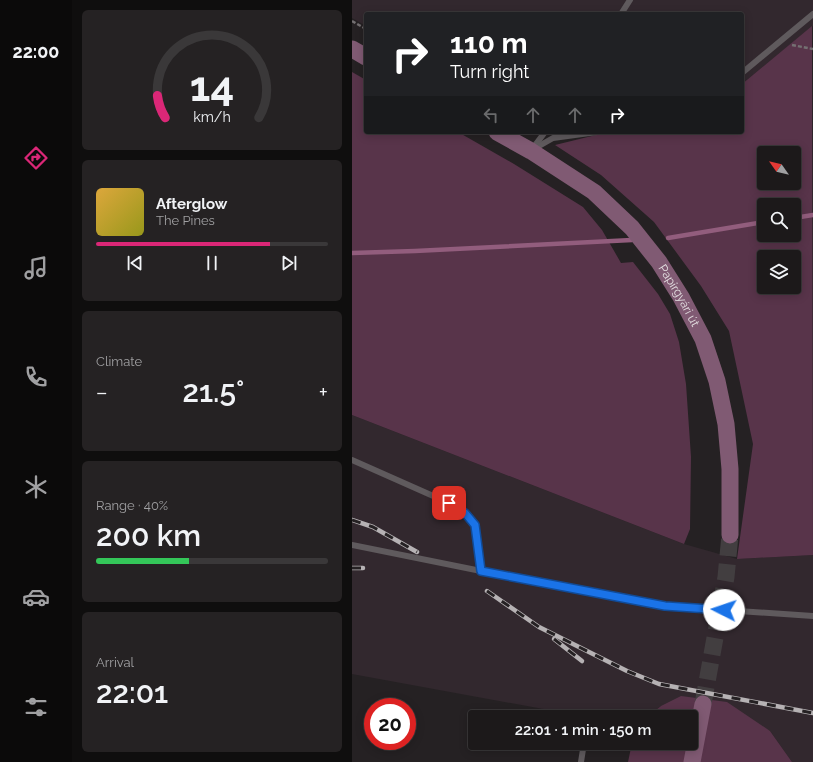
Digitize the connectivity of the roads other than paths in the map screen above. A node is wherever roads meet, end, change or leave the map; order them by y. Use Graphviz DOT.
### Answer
graph roads {
  1 [pos="630,0"];
  2 [pos="622,12"];
  3 [pos="813,14"];
  4 [pos="352,49"];
  5 [pos="364,56"];
  6 [pos="744,71"];
  7 [pos="501,134"];
  8 [pos="544,134"];
  9 [pos="582,134"];
  10 [pos="531,151"];
  11 [pos="352,460"];
  12 [pos="730,535"];
  13 [pos="352,545"];
  14 [pos="481,571"];
  15 [pos="813,616"];
  16 [pos="703,704"];
  17 [pos="583,750"];
  18 [pos="581,762"];
  19 [pos="692,762"];
  1 -- 2 [label="lane"];
  3 -- 6 [label="lane"];
  4 -- 5 [label="street"];
  7 -- 10 [label="street, Papírgyári út"];
  8 -- 10 [label="lane"];
  9 -- 10 [label="lane"];
  10 -- 12 [label="street, Papírgyári út"];
  11 -- 14 [label="lane"];
  13 -- 14 [label="lane"];
  14 -- 15 [label="lane"];
  16 -- 19 [label="street"];
  17 -- 18 [label="lane"];
}
